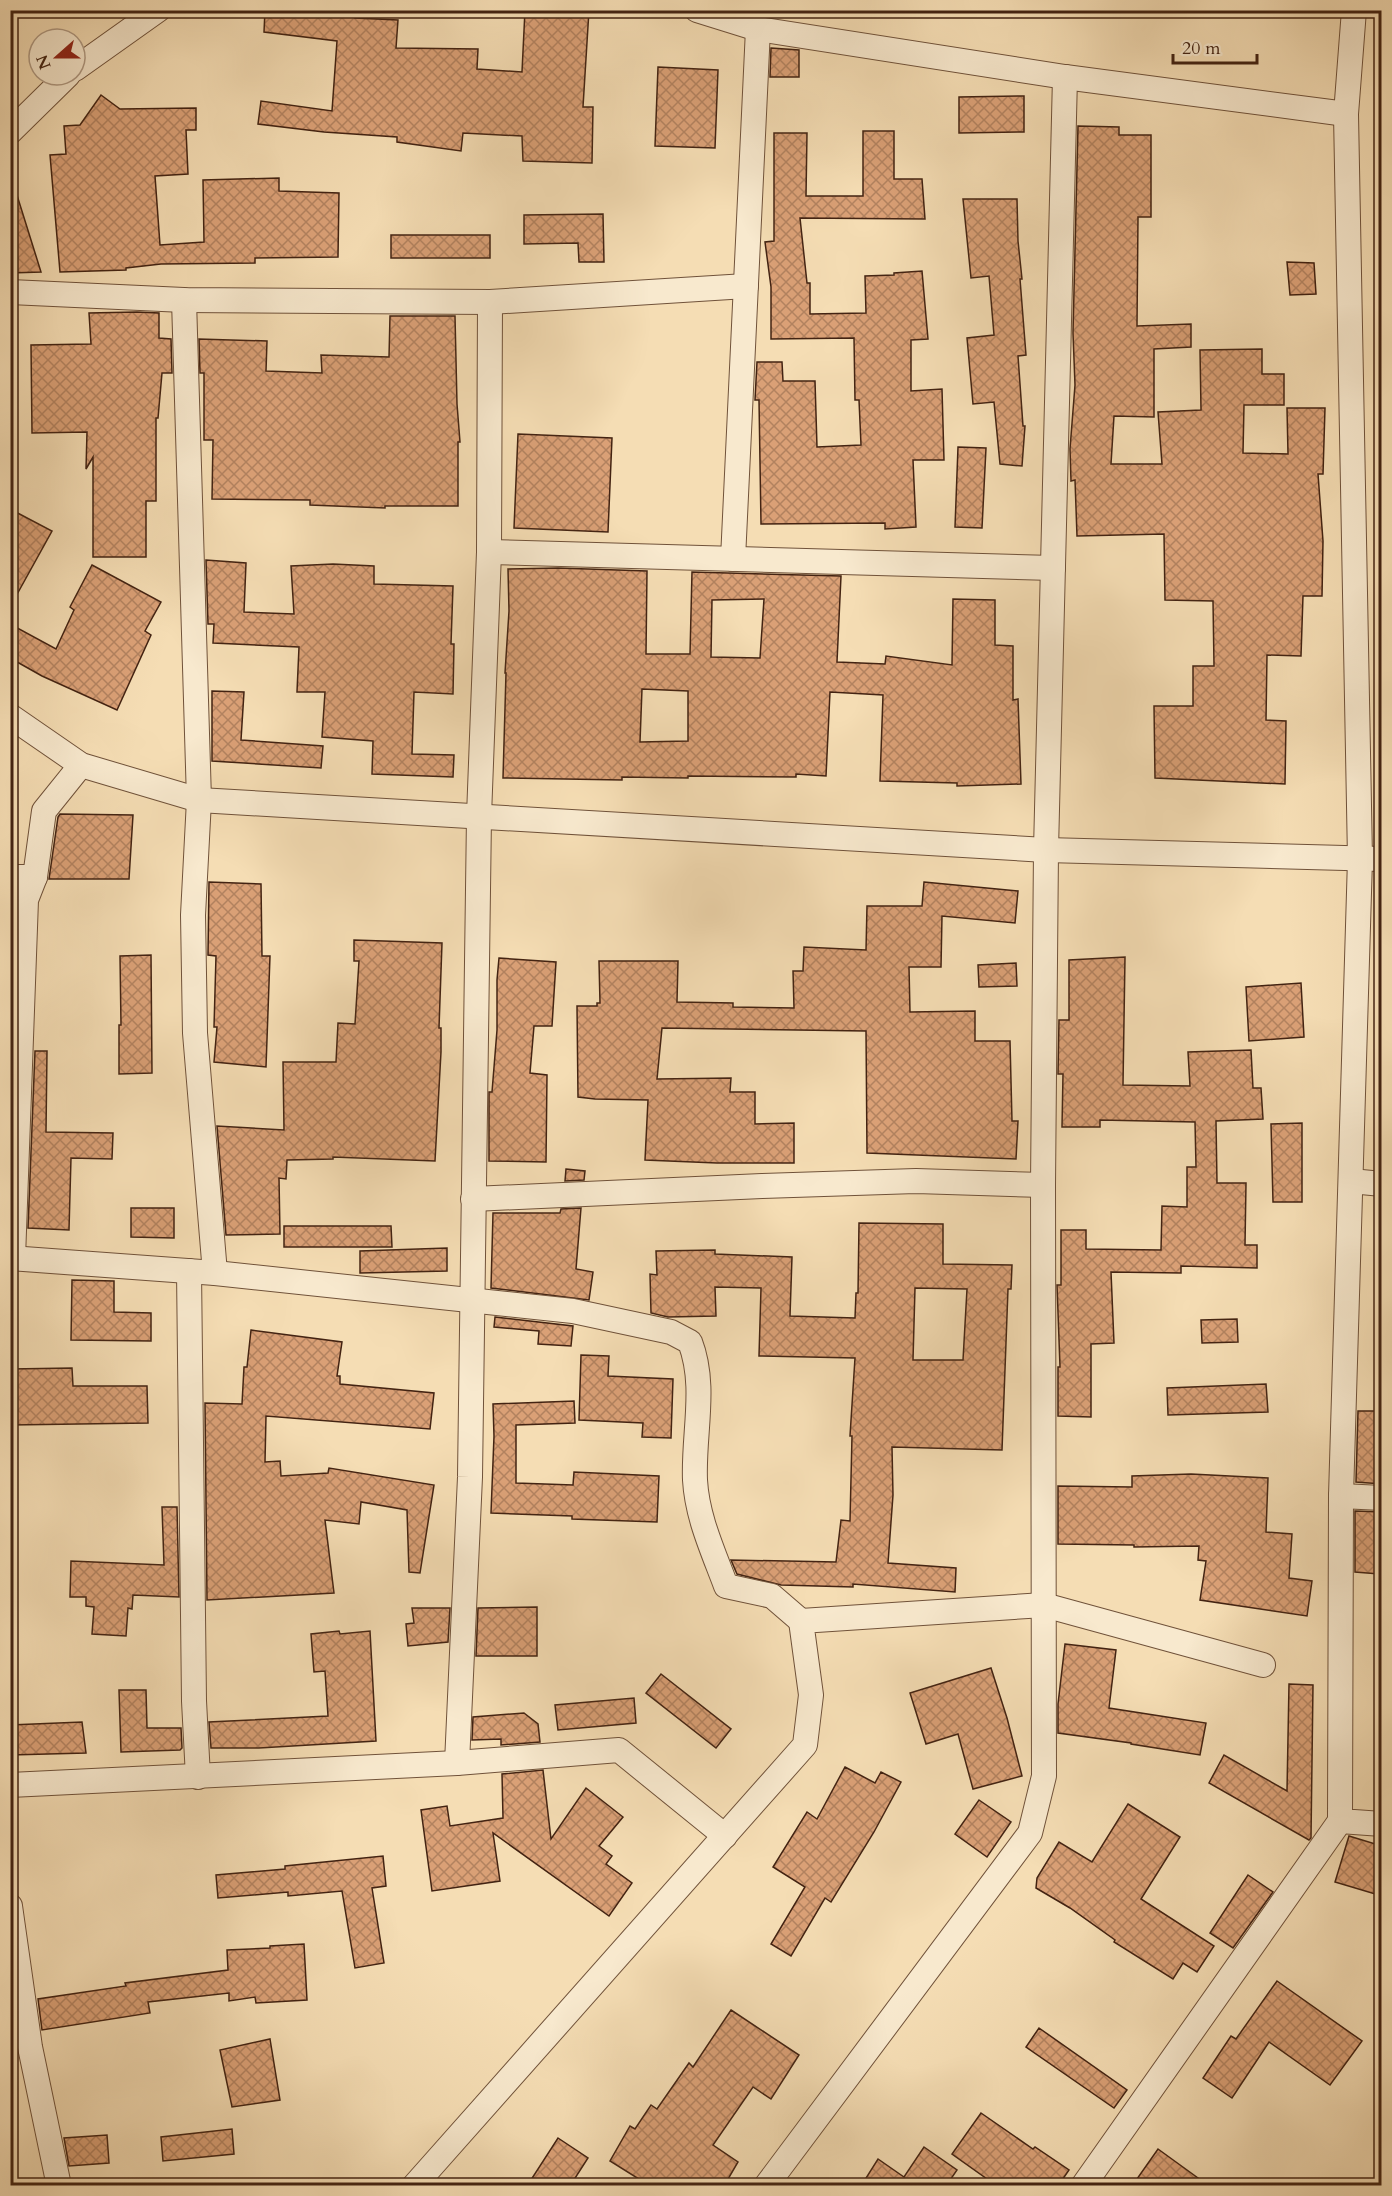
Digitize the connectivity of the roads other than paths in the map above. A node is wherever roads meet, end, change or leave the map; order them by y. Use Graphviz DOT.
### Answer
graph roads {
  1 [pos="158,10"];
  2 [pos="697,10"];
  3 [pos="1354,10"];
  4 [pos="758,29"];
  5 [pos="87,60"];
  6 [pos="1065,77"];
  7 [pos="56,87"];
  8 [pos="1346,114"];
  9 [pos="10,132"];
  10 [pos="746,285"];
  11 [pos="10,292"];
  12 [pos="184,300"];
  13 [pos="490,302"];
  14 [pos="489,552"];
  15 [pos="733,559"];
  16 [pos="1053,568"];
  17 [pos="10,716"];
  18 [pos="81,765"];
  19 [pos="198,800"];
  20 [pos="478,816"];
  21 [pos="1046,850"];
  22 [pos="1371,859"];
  23 [pos="10,877"];
  24 [pos="35,877"];
  25 [pos="16,1019"];
  26 [pos="1351,1181"];
  27 [pos="1382,1184"];
  28 [pos="1044,1185"];
  29 [pos="473,1199"];
  30 [pos="12,1258"];
  31 [pos="189,1271"];
  32 [pos="215,1273"];
  33 [pos="472,1302"];
  34 [pos="1341,1496"];
  35 [pos="1382,1498"];
  36 [pos="1044,1605"];
  37 [pos="801,1621"];
  38 [pos="1263,1665"];
  39 [pos="457,1763"];
  40 [pos="198,1777"];
  41 [pos="10,1785"];
  42 [pos="1340,1821"];
  43 [pos="1382,1824"];
  44 [pos="725,1836"];
  45 [pos="10,1906"];
  46 [pos="60,2186"];
  47 [pos="414,2186"];
  48 [pos="766,2186"];
  49 [pos="1083,2186"];
  1 -- 5 [label="street"];
  2 -- 4 [label="street"];
  3 -- 8 [label="street"];
  4 -- 6 [label="street"];
  4 -- 10 [label="street"];
  6 -- 8 [label="street"];
  6 -- 16 [label="street"];
  7 -- 9 [label="street"];
  8 -- 22 [label="street"];
  10 -- 13 [label="street"];
  10 -- 15 [label="street"];
  11 -- 12 [label="street"];
  12 -- 13 [label="street"];
  12 -- 19 [label="street"];
  13 -- 14 [label="street"];
  14 -- 15 [label="street"];
  14 -- 20 [label="street"];
  15 -- 16 [label="street"];
  16 -- 21 [label="street"];
  17 -- 18 [label="street"];
  18 -- 19 [label="street"];
  18 -- 24 [label="street"];
  19 -- 20 [label="street"];
  19 -- 32 [label="street"];
  20 -- 21 [label="street"];
  20 -- 29 [label="street"];
  21 -- 22 [label="street"];
  21 -- 28 [label="street"];
  22 -- 26 [label="street"];
  23 -- 24 [label="street"];
  24 -- 25 [label="street"];
  25 -- 30 [label="street"];
  26 -- 27 [label="street"];
  26 -- 34 [label="street"];
  28 -- 29 [label="street"];
  28 -- 36 [label="street"];
  29 -- 33 [label="street"];
  30 -- 31 [label="street"];
  31 -- 32 [label="street"];
  31 -- 40 [label="street"];
  32 -- 33 [label="street"];
  33 -- 37 [label="street"];
  33 -- 39 [label="street"];
  34 -- 35 [label="street"];
  34 -- 42 [label="street"];
  36 -- 37 [label="street"];
  36 -- 38 [label="street"];
  36 -- 48 [label="street"];
  37 -- 44 [label="street"];
  39 -- 40 [label="street"];
  39 -- 44 [label="street"];
  40 -- 41 [label="street"];
  42 -- 43 [label="street"];
  42 -- 49 [label="street"];
  44 -- 47 [label="street"];
  45 -- 46 [label="street"];
}
